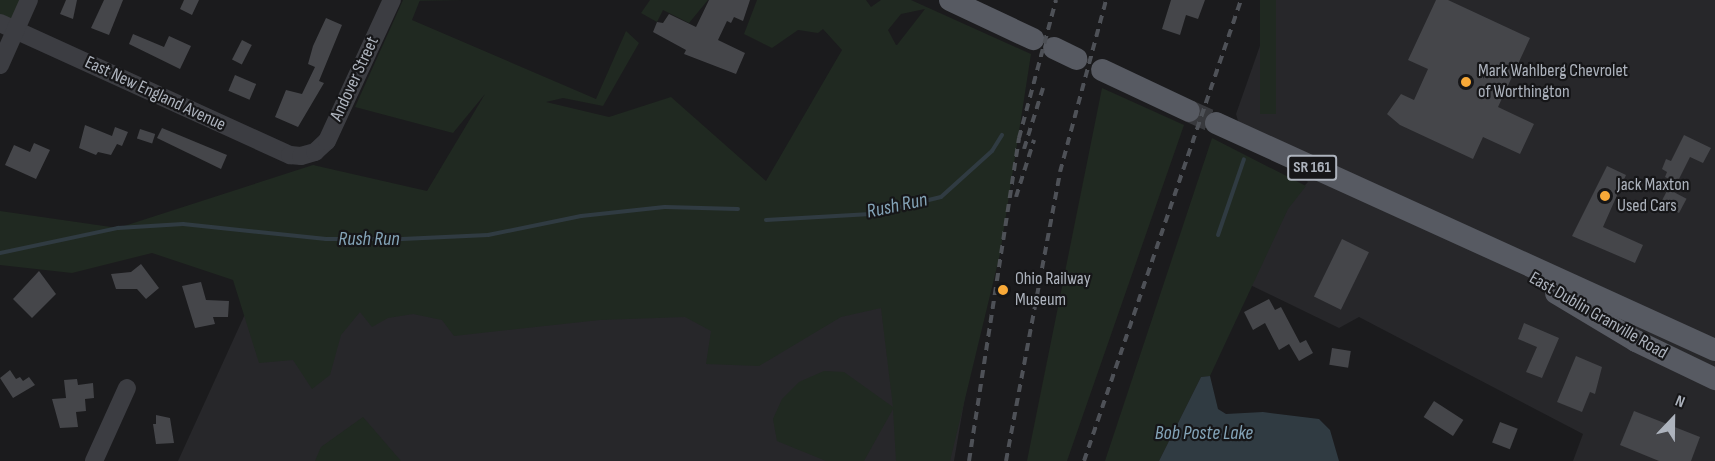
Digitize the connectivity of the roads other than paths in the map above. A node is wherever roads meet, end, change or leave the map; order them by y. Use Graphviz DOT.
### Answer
graph roads {
  1 [pos="29,0"];
  2 [pos="392,0"];
  3 [pos="950,0"];
  4 [pos="8,26"];
  5 [pos="1033,39"];
  6 [pos="1054,48"];
  7 [pos="1077,59"];
  8 [pos="0,65"];
  9 [pos="1102,70"];
  10 [pos="1189,111"];
  11 [pos="1216,123"];
  12 [pos="312,154"];
  13 [pos="1484,248"];
  14 [pos="1715,350"];
  15 [pos="1715,380"];
  16 [pos="127,388"];
  17 [pos="94,461"];
  1 -- 4 [label="street"];
  2 -- 12 [label="street, Andover Street"];
  3 -- 5 [label="main road"];
  4 -- 8 [label="street"];
  4 -- 12 [label="street, East New England Avenue"];
  6 -- 7 [label="main road"];
  9 -- 10 [label="main road"];
  11 -- 13 [label="main road, East Dublin Granville Road / SR 161"];
  13 -- 14 [label="main road, East Dublin Granville Road / SR 161"];
  13 -- 15 [label="main road, East Dublin Granville Road / SR 161"];
  16 -- 17 [label="street"];
}
